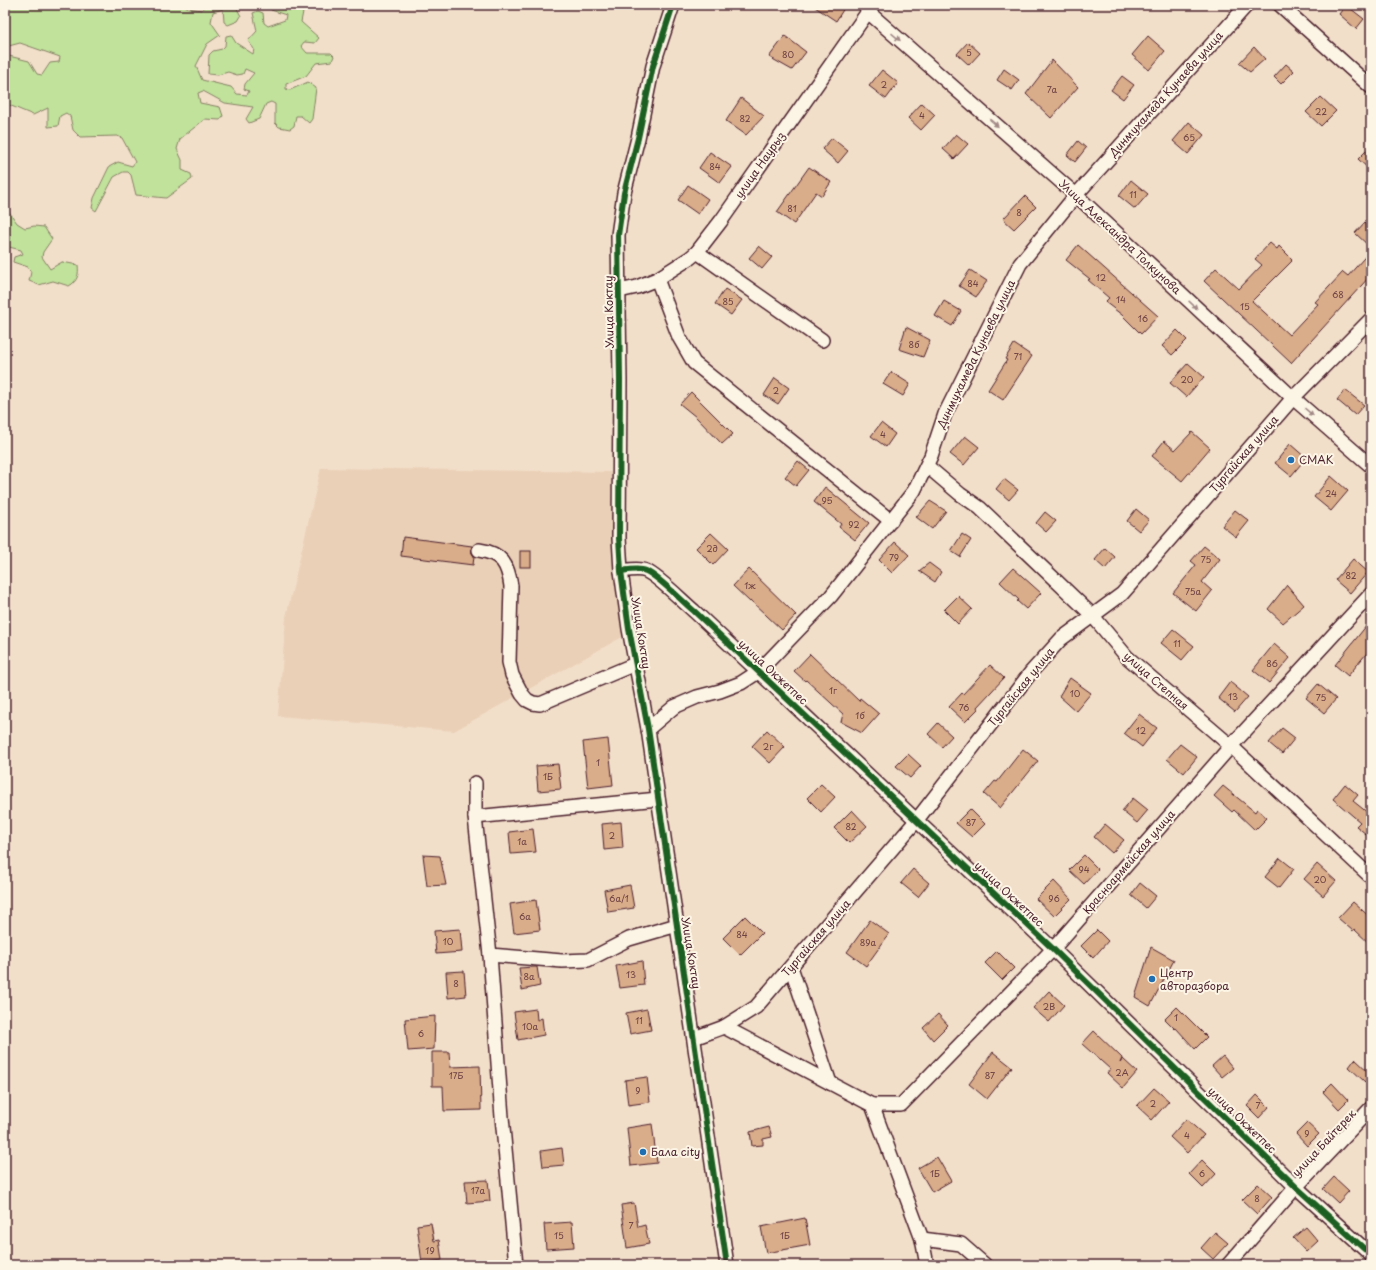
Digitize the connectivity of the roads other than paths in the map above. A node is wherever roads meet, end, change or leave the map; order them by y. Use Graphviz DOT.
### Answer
graph roads {
  1 [pos="673,5"];
  2 [pos="1247,5"];
  3 [pos="1280,5"];
  4 [pos="871,7"];
  5 [pos="1371,87"];
  6 [pos="1076,195"];
  7 [pos="697,252"];
  8 [pos="657,279"];
  9 [pos="619,290"];
  10 [pos="1371,319"];
  11 [pos="822,340"];
  12 [pos="1293,398"];
  13 [pos="927,466"];
  14 [pos="1371,466"];
  15 [pos="891,521"];
  16 [pos="479,550"];
  17 [pos="621,571"];
  18 [pos="1371,594"];
  19 [pos="1092,615"];
  20 [pos="635,664"];
  21 [pos="758,672"];
  22 [pos="648,729"];
  23 [pos="1231,746"];
  24 [pos="475,783"];
  25 [pos="658,799"];
  26 [pos="475,816"];
  27 [pos="916,821"];
  28 [pos="1371,877"];
  29 [pos="677,925"];
  30 [pos="1053,949"];
  31 [pos="490,955"];
  32 [pos="791,967"];
  33 [pos="724,1027"];
  34 [pos="694,1038"];
  35 [pos="830,1083"];
  36 [pos="872,1105"];
  37 [pos="1371,1108"];
  38 [pos="1296,1187"];
  39 [pos="922,1239"];
  40 [pos="1371,1255"];
  41 [pos="516,1265"];
  42 [pos="726,1265"];
  43 [pos="927,1265"];
  44 [pos="985,1265"];
  45 [pos="1228,1265"];
  1 -- 9 [label="street, Улица Коктау"];
  2 -- 6 [label="street, Динмухамеда Кунаева улица"];
  3 -- 5 [label="street"];
  4 -- 6 [label="street, Улица Александра Толкунова, one-way"];
  4 -- 7 [label="street, улица Наурыз"];
  6 -- 12 [label="street, Улица Александра Толкунова, one-way"];
  6 -- 13 [label="street, Динмухамеда Кунаева улица"];
  7 -- 8 [label="street, улица Наурыз"];
  7 -- 11 [label="street"];
  8 -- 9 [label="street, улица Наурыз"];
  8 -- 15 [label="street"];
  9 -- 17 [label="street, Улица Коктау"];
  10 -- 12 [label="street, Тургайская улица"];
  12 -- 14 [label="street, Улица Александра Толкунова, one-way"];
  12 -- 19 [label="street, Тургайская улица"];
  13 -- 15 [label="street, Динмухамеда Кунаева улица"];
  13 -- 19 [label="street, улица Степная"];
  15 -- 21 [label="street, Динмухамеда Кунаева улица"];
  16 -- 20 [label="street"];
  17 -- 20 [label="street, Улица Коктау"];
  17 -- 21 [label="street, улица Окжетпес"];
  18 -- 23 [label="street, Красноармейская улица"];
  19 -- 23 [label="street, улица Степная"];
  19 -- 27 [label="street, Тургайская улица"];
  20 -- 22 [label="street, Улица Коктау"];
  21 -- 22 [label="street, Динмухамеда Кунаева улица"];
  21 -- 27 [label="street, улица Окжетпес"];
  22 -- 25 [label="street, Улица Коктау"];
  23 -- 28 [label="street, улица Степная"];
  23 -- 30 [label="street, Красноармейская улица"];
  24 -- 26 [label="street"];
  25 -- 26 [label="street"];
  25 -- 29 [label="street, Улица Коктау"];
  26 -- 31 [label="street"];
  27 -- 30 [label="street, улица Окжетпес"];
  27 -- 32 [label="street, Тургайская улица"];
  29 -- 31 [label="street"];
  29 -- 34 [label="street, Улица Коктау"];
  30 -- 36 [label="street, Красноармейская улица"];
  30 -- 38 [label="street, улица Окжетпес"];
  31 -- 41 [label="street"];
  32 -- 33 [label="street, Тургайская улица"];
  32 -- 35 [label="street"];
  33 -- 34 [label="street, Тургайская улица"];
  33 -- 35 [label="street"];
  34 -- 42 [label="street, Улица Коктау"];
  35 -- 36 [label="street"];
  36 -- 39 [label="street"];
  37 -- 38 [label="street, улица Байтерек"];
  38 -- 40 [label="street, улица Окжетпес"];
  38 -- 45 [label="street, улица Байтерек"];
  39 -- 43 [label="street"];
  39 -- 44 [label="street"];
}
